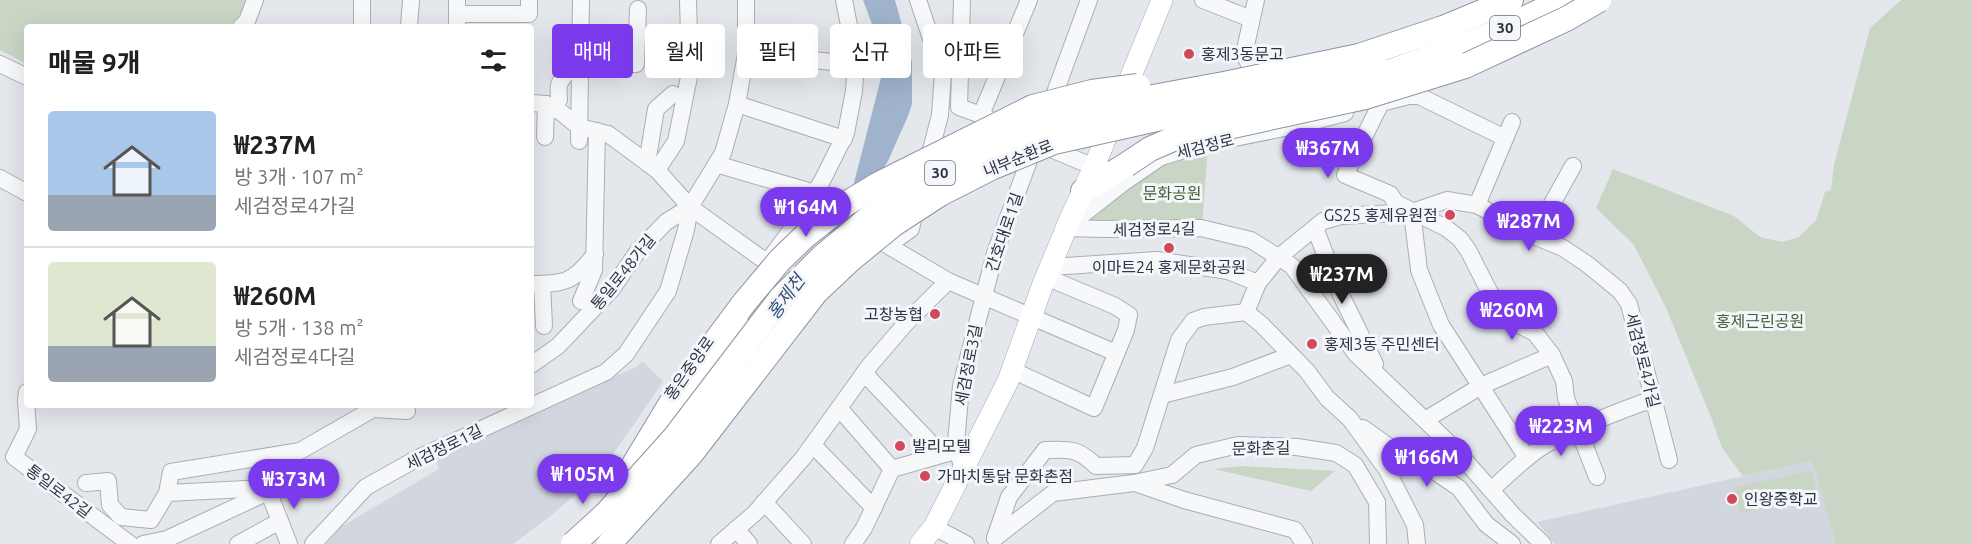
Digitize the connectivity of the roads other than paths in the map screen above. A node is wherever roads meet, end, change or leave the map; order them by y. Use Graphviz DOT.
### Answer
graph roads {
  1 [pos="255,0"];
  2 [pos="362,0"];
  3 [pos="411,0"];
  4 [pos="529,0"];
  5 [pos="581,0"];
  6 [pos="688,0"];
  7 [pos="746,0"];
  8 [pos="844,0"];
  9 [pos="918,0"];
  10 [pos="962,0"];
  11 [pos="1029,0"];
  12 [pos="1089,0"];
  13 [pos="1162,0"];
  14 [pos="1203,0"];
  15 [pos="1256,0"];
  16 [pos="1511,0"];
  17 [pos="1599,0"];
  18 [pos="1560,2"];
  19 [pos="638,9"];
  20 [pos="457,14"];
  21 [pos="1251,19"];
  22 [pos="244,24"];
  23 [pos="362,24"];
  24 [pos="409,24"];
  25 [pos="580,24"];
  26 [pos="746,24"];
  27 [pos="850,24"];
  28 [pos="1447,39"];
  29 [pos="0,64"];
  30 [pos="633,64"];
  31 [pos="24,76"];
  32 [pos="564,78"];
  33 [pos="580,78"];
  34 [pos="741,78"];
  35 [pos="855,78"];
  36 [pos="1224,84"];
  37 [pos="673,94"];
  38 [pos="545,102"];
  39 [pos="1381,103"];
  40 [pos="736,104"];
  41 [pos="981,115"];
  42 [pos="1512,122"];
  43 [pos="1296,126"];
  44 [pos="597,131"];
  45 [pos="579,134"];
  46 [pos="545,137"];
  47 [pos="1505,138"];
  48 [pos="844,139"];
  49 [pos="1036,143"];
  50 [pos="716,164"];
  51 [pos="652,166"];
  52 [pos="1573,166"];
  53 [pos="1094,167"];
  54 [pos="0,178"];
  55 [pos="24,191"];
  56 [pos="1083,191"];
  57 [pos="815,193"];
  58 [pos="1477,205"];
  59 [pos="690,207"];
  60 [pos="1412,212"];
  61 [pos="1066,228"];
  62 [pos="1315,228"];
  63 [pos="1534,236"];
  64 [pos="888,244"];
  65 [pos="595,254"];
  66 [pos="1279,257"];
  67 [pos="766,262"];
  68 [pos="1048,272"];
  69 [pos="782,273"];
  70 [pos="948,281"];
  71 [pos="1258,283"];
  72 [pos="537,284"];
  73 [pos="983,296"];
  74 [pos="581,301"];
  75 [pos="1246,312"];
  76 [pos="1031,317"];
  77 [pos="543,326"];
  78 [pos="1116,353"];
  79 [pos="1291,355"];
  80 [pos="1552,355"];
  81 [pos="534,363"];
  82 [pos="1012,370"];
  83 [pos="864,373"];
  84 [pos="1384,380"];
  85 [pos="1481,386"];
  86 [pos="1162,395"];
  87 [pos="1653,399"];
  88 [pos="534,405"];
  89 [pos="27,408"];
  90 [pos="527,408"];
  91 [pos="839,408"];
  92 [pos="407,411"];
  93 [pos="1350,419"];
  94 [pos="1425,420"];
  95 [pos="1579,430"];
  96 [pos="813,444"];
  97 [pos="950,452"];
  98 [pos="1527,458"];
  99 [pos="1669,460"];
  100 [pos="892,469"];
  101 [pos="963,471"];
  102 [pos="1597,477"];
  103 [pos="86,483"];
  104 [pos="1134,483"];
  105 [pos="621,486"];
  106 [pos="268,490"];
  107 [pos="1491,490"];
  108 [pos="167,493"];
  109 [pos="764,502"];
  110 [pos="874,508"];
  111 [pos="280,521"];
  112 [pos="934,527"];
  113 [pos="736,529"];
  114 [pos="991,541"];
  115 [pos="130,544"];
  116 [pos="143,544"];
  117 [pos="238,544"];
  118 [pos="289,544"];
  119 [pos="313,544"];
  120 [pos="566,544"];
  121 [pos="573,544"];
  122 [pos="591,544"];
  123 [pos="609,544"];
  124 [pos="719,544"];
  125 [pos="749,544"];
  126 [pos="803,544"];
  127 [pos="853,544"];
  128 [pos="920,544"];
  129 [pos="966,544"];
  130 [pos="1304,544"];
  131 [pos="1378,544"];
  132 [pos="1417,544"];
  133 [pos="1512,544"];
  134 [pos="1543,544"];
  1 -- 22 [label="street"];
  2 -- 23 [label="street"];
  3 -- 24 [label="street"];
  4 -- 20 [label="street"];
  5 -- 25 [label="street"];
  6 -- 51 [label="street"];
  7 -- 26 [label="street, 세검정로1길"];
  8 -- 27 [label="street, 홍은중앙로"];
  9 -- 64 [label="street"];
  10 -- 41 [label="street"];
  11 -- 41 [label="street"];
  12 -- 49 [label="street, 간호대로1길"];
  13 -- 53 [label="main road, 세검정로"];
  14 -- 21 [label="street"];
  15 -- 21 [label="street"];
  16 -- 28 [label="highway, 내부순환로 / 30"];
  17 -- 56 [label="highway, bridge"];
  18 -- 28 [label="highway, 내부순환로 / 30"];
  19 -- 30 [label="street"];
  21 -- 43 [label="street"];
  28 -- 36 [label="highway, 내부순환로 / 30, bridge"];
  28 -- 123 [label="highway, 내부순환로 / 30, bridge"];
  29 -- 31 [label="street"];
  32 -- 38 [label="street"];
  33 -- 45 [label="street"];
  34 -- 40 [label="street, 세검정로1길"];
  35 -- 48 [label="street, 홍은중앙로"];
  36 -- 105 [label="highway, bridge"];
  36 -- 121 [label="highway, 내부순환로 / 30, bridge"];
  37 -- 51 [label="street"];
  38 -- 45 [label="street"];
  38 -- 46 [label="street"];
  39 -- 43 [label="street, 세검정로"];
  39 -- 47 [label="street, 세검정로"];
  39 -- 60 [label="street"];
  40 -- 48 [label="street"];
  40 -- 50 [label="street, 세검정로1길"];
  41 -- 49 [label="street"];
  42 -- 47 [label="street"];
  43 -- 61 [label="street, 세검정로"];
  44 -- 45 [label="street"];
  44 -- 51 [label="street"];
  44 -- 65 [label="street"];
  47 -- 58 [label="street"];
  48 -- 57 [label="street, 홍은중앙로"];
  49 -- 53 [label="street"];
  49 -- 73 [label="street, 간호대로1길"];
  50 -- 57 [label="street"];
  50 -- 59 [label="street, 세검정로1길"];
  51 -- 59 [label="street"];
  52 -- 63 [label="street"];
  53 -- 56 [label="main road, 세검정로"];
  54 -- 55 [label="street"];
  56 -- 61 [label="main road, 세검정로"];
  57 -- 64 [label="street, bridge"];
  57 -- 67 [label="street, 홍은중앙로"];
  57 -- 69 [label="street, 홍은중앙로"];
  58 -- 60 [label="street, 세검정로4가길"];
  58 -- 63 [label="street, 세검정로4가길"];
  59 -- 67 [label="street"];
  59 -- 81 [label="street, 통일로48가길"];
  59 -- 88 [label="street, 세검정로1길"];
  60 -- 62 [label="street, 세검정로4가길"];
  60 -- 80 [label="street"];
  60 -- 85 [label="street"];
  61 -- 66 [label="street, 세검정로4길"];
  61 -- 68 [label="main road, 세검정로"];
  62 -- 66 [label="street, 세검정로4가길"];
  62 -- 84 [label="street"];
  63 -- 87 [label="street, 세검정로4가길"];
  64 -- 70 [label="street"];
  65 -- 72 [label="street"];
  65 -- 74 [label="street"];
  66 -- 71 [label="street"];
  66 -- 84 [label="street, 세검정로4길"];
  67 -- 69 [label="street"];
  67 -- 105 [label="street, 홍은중앙로"];
  68 -- 71 [label="street"];
  68 -- 76 [label="main road, 세검정로"];
  68 -- 78 [label="street"];
  69 -- 122 [label="street, 홍은중앙로"];
  70 -- 73 [label="street"];
  70 -- 83 [label="street"];
  71 -- 75 [label="street"];
  72 -- 77 [label="street"];
  73 -- 76 [label="street"];
  73 -- 97 [label="street, 세검정로3길"];
  75 -- 79 [label="street"];
  75 -- 86 [label="street, 문화촌길"];
  76 -- 78 [label="street"];
  76 -- 82 [label="main road, 세검정로"];
  78 -- 82 [label="street"];
  79 -- 86 [label="street"];
  79 -- 93 [label="street"];
  80 -- 85 [label="street"];
  80 -- 95 [label="street"];
  82 -- 101 [label="main road, 세검정로"];
  83 -- 91 [label="street"];
  83 -- 97 [label="street"];
  84 -- 94 [label="street, 세검정로4길"];
  85 -- 94 [label="street"];
  85 -- 98 [label="street"];
  86 -- 114 [label="street, 문화촌길"];
  87 -- 95 [label="street"];
  87 -- 99 [label="street, 세검정로4가길"];
  89 -- 115 [label="street, 통일로42길"];
  90 -- 119 [label="street, 세검정로1길"];
  91 -- 96 [label="street"];
  91 -- 100 [label="street"];
  92 -- 108 [label="street"];
  93 -- 132 [label="street"];
  93 -- 133 [label="street"];
  94 -- 107 [label="street, 세검정로4길"];
  95 -- 98 [label="street"];
  95 -- 102 [label="street"];
  96 -- 109 [label="street"];
  96 -- 110 [label="street"];
  97 -- 100 [label="street"];
  97 -- 101 [label="street, 세검정로3길"];
  98 -- 107 [label="street"];
  100 -- 110 [label="street"];
  101 -- 112 [label="main road, 세검정로"];
  103 -- 108 [label="street"];
  104 -- 114 [label="street, 문화촌길"];
  104 -- 130 [label="street"];
  104 -- 131 [label="street, 문화촌길"];
  105 -- 120 [label="street, 홍은중앙로"];
  106 -- 108 [label="street"];
  106 -- 111 [label="street"];
  106 -- 116 [label="street"];
  107 -- 134 [label="street, 세검정로4길"];
  109 -- 113 [label="street"];
  109 -- 126 [label="street"];
  110 -- 127 [label="street"];
  111 -- 117 [label="street"];
  111 -- 118 [label="street"];
  112 -- 128 [label="main road, 세검정로"];
  112 -- 129 [label="street"];
  113 -- 124 [label="street"];
  113 -- 125 [label="street"];
}
